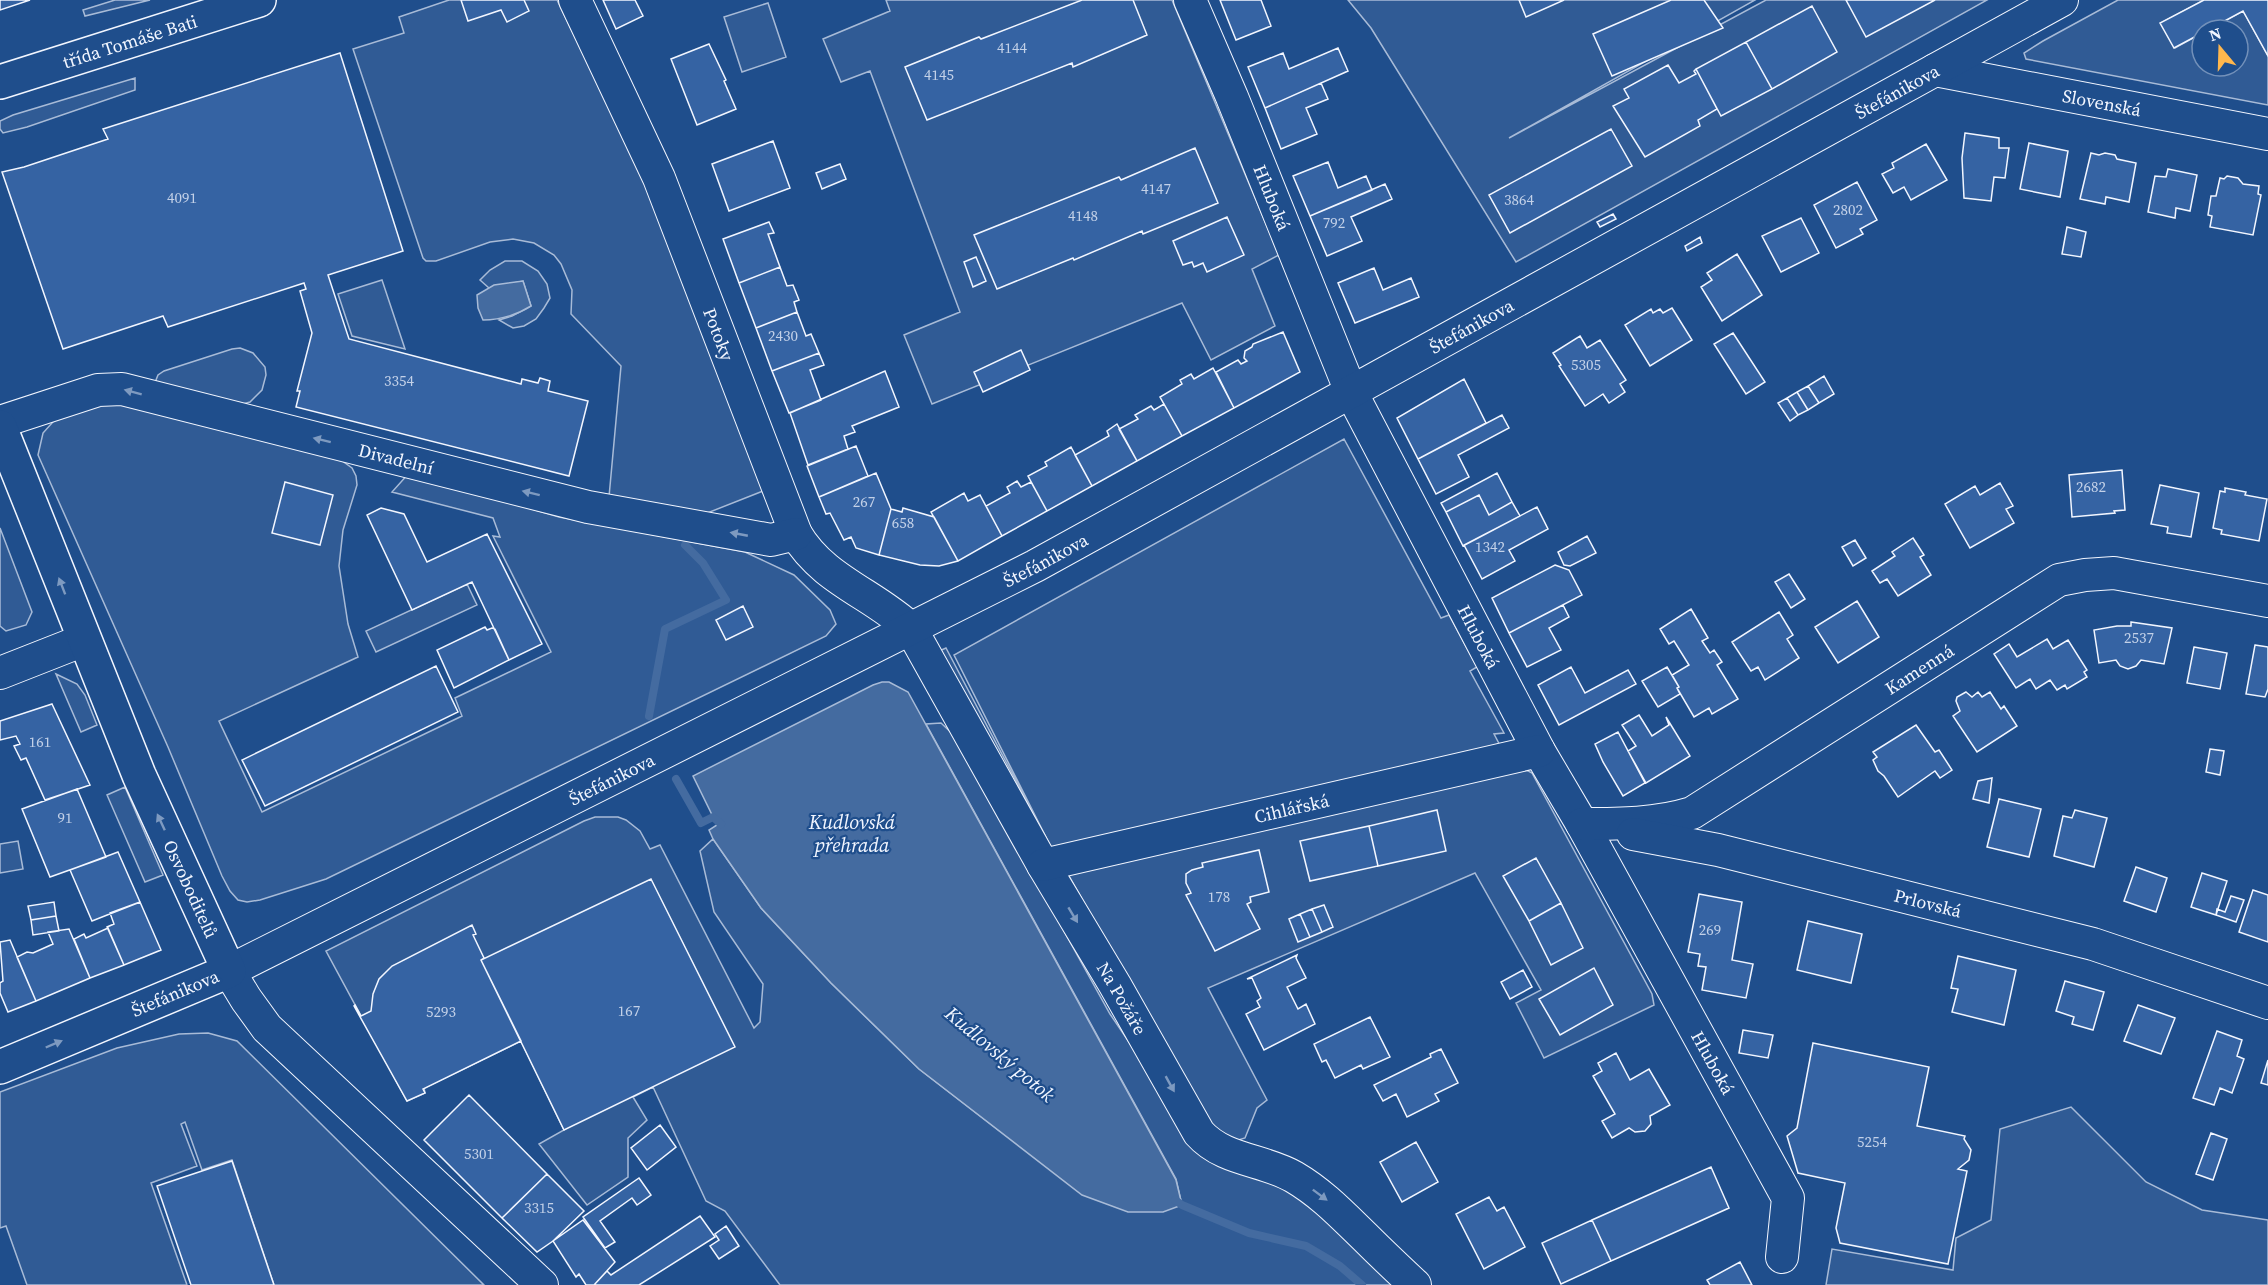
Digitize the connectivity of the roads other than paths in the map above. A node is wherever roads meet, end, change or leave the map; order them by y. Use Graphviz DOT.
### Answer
graph roads {
  1 [pos="259,0"];
  2 [pos="575,0"];
  3 [pos="1190,0"];
  4 [pos="2062,0"];
  5 [pos="1935,70"];
  6 [pos="0,82"];
  7 [pos="2268,134"];
  8 [pos="1351,392"];
  9 [pos="0,424"];
  10 [pos="796,534"];
  11 [pos="2268,601"];
  12 [pos="911,629"];
  13 [pos="84,640"];
  14 [pos="0,673"];
  15 [pos="1539,751"];
  16 [pos="1582,824"];
  17 [pos="1043,865"];
  18 [pos="229,970"];
  19 [pos="2268,1004"];
  20 [pos="0,1067"];
  21 [pos="1782,1257"];
  22 [pos="542,1285"];
  23 [pos="1414,1285"];
  1 -- 6 [label="main road, třída Tomáše Bati"];
  2 -- 10 [label="street, Potoky"];
  3 -- 8 [label="street, Hluboká"];
  4 -- 5 [label="street, Štefánikova"];
  5 -- 7 [label="street, Slovenská"];
  5 -- 8 [label="street, Štefánikova"];
  8 -- 12 [label="street, Štefánikova"];
  8 -- 15 [label="street, Hluboká"];
  10 -- 9 [label="street, Divadelní, one-way"];
  13 -- 9 [label="main road, Osvoboditelů, one-way"];
  10 -- 12 [label="street, Potoky"];
  11 -- 16 [label="street, Kamenná"];
  12 -- 17 [label="street, Na Požáře"];
  12 -- 18 [label="street, Štefánikova"];
  13 -- 14 [label="street"];
  18 -- 13 [label="main road, Osvoboditelů, one-way"];
  15 -- 16 [label="street, Hluboká"];
  15 -- 17 [label="street, Cihlářská"];
  16 -- 19 [label="street, Prlovská"];
  16 -- 21 [label="street, Hluboká"];
  17 -- 23 [label="street, Na Požáře, one-way"];
  20 -- 18 [label="main road, Štefánikova, one-way"];
  18 -- 22 [label="street, Osvoboditelů"];
}
